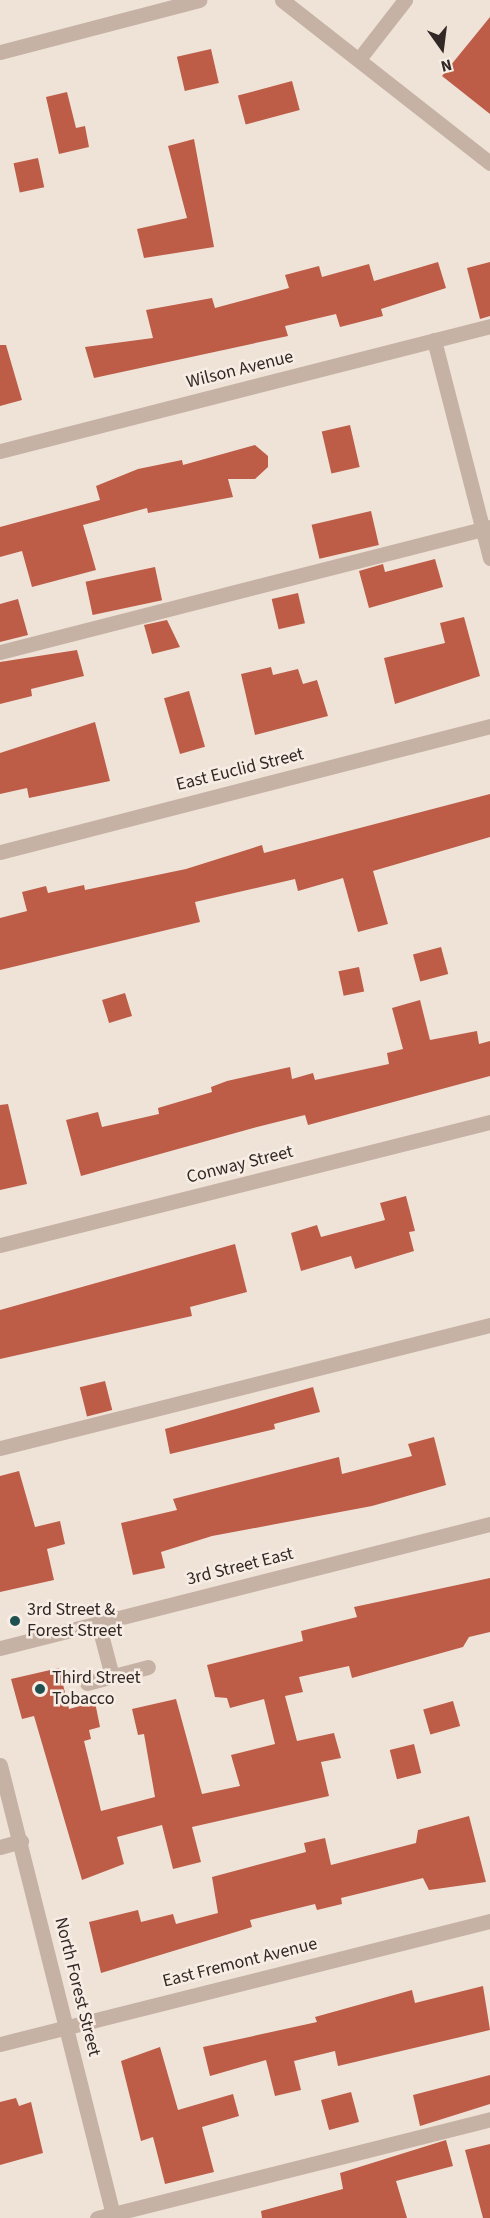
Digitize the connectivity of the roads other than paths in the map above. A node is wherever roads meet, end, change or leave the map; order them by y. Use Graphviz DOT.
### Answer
graph roads {
  1 [pos="199,0"];
  2 [pos="282,0"];
  3 [pos="405,0"];
  4 [pos="0,52"];
  5 [pos="359,58"];
  6 [pos="490,163"];
  7 [pos="490,326"];
  8 [pos="434,340"];
  9 [pos="0,451"];
  10 [pos="486,528"];
  11 [pos="490,558"];
  12 [pos="0,652"];
  13 [pos="490,726"];
  14 [pos="0,852"];
  15 [pos="490,1122"];
  16 [pos="0,1245"];
  17 [pos="490,1325"];
  18 [pos="0,1448"];
  19 [pos="490,1524"];
  20 [pos="98,1623"];
  21 [pos="0,1648"];
  22 [pos="148,1667"];
  23 [pos="112,1676"];
  24 [pos="87,1683"];
  25 [pos="0,1766"];
  26 [pos="21,1841"];
  27 [pos="0,1846"];
  28 [pos="490,1921"];
  29 [pos="66,2026"];
  30 [pos="0,2044"];
  31 [pos="490,2119"];
  32 [pos="114,2216"];
  33 [pos="96,2218"];
  1 -- 4 [label="street"];
  2 -- 5 [label="street"];
  3 -- 5 [label="street"];
  5 -- 6 [label="street"];
  7 -- 8 [label="street, Wilson Avenue"];
  8 -- 9 [label="street, Wilson Avenue"];
  8 -- 10 [label="street"];
  10 -- 11 [label="street"];
  10 -- 12 [label="street"];
  13 -- 14 [label="street, East Euclid Street"];
  15 -- 16 [label="street, Conway Street"];
  17 -- 18 [label="street"];
  19 -- 20 [label="street, 3rd Street East"];
  20 -- 21 [label="street, 3rd Street East"];
  20 -- 23 [label="street"];
  22 -- 23 [label="street"];
  23 -- 24 [label="street"];
  25 -- 26 [label="street, North Forest Street"];
  26 -- 27 [label="street"];
  26 -- 29 [label="street, North Forest Street"];
  28 -- 29 [label="street, East Fremont Avenue"];
  29 -- 30 [label="street, East Fremont Avenue"];
  29 -- 32 [label="street, North Forest Street"];
  31 -- 32 [label="street"];
  32 -- 33 [label="street"];
}
